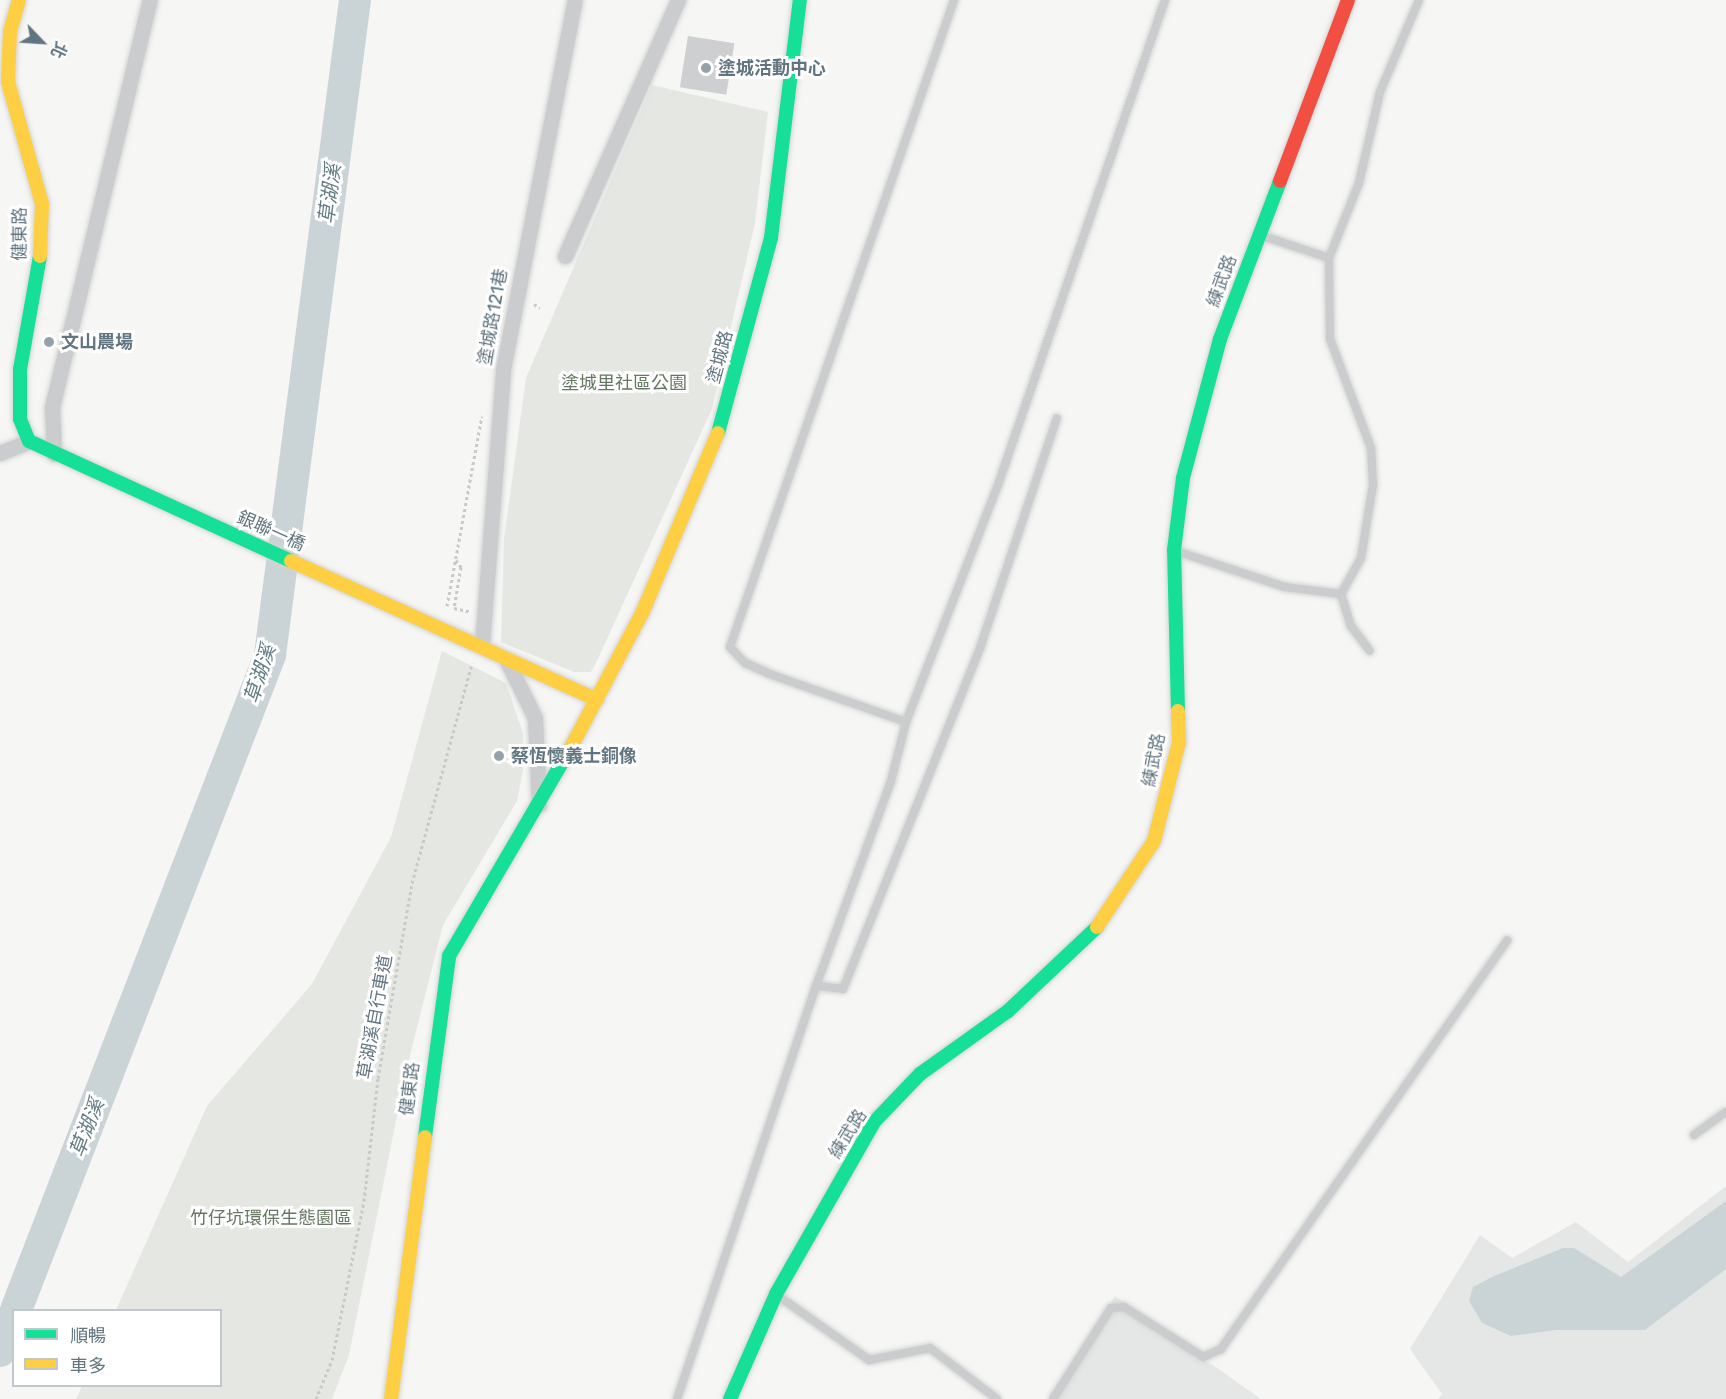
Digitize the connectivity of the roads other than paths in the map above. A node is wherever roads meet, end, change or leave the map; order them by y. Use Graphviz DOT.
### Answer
graph roads {
  1 [pos="19,0"];
  2 [pos="150,0"];
  3 [pos="575,0"];
  4 [pos="678,0"];
  5 [pos="800,0"];
  6 [pos="954,0"];
  7 [pos="1165,0"];
  8 [pos="1348,0"];
  9 [pos="1419,0"];
  10 [pos="1258,234"];
  11 [pos="564,256"];
  12 [pos="1329,258"];
  13 [pos="1057,418"];
  14 [pos="29,441"];
  15 [pos="0,453"];
  16 [pos="54,454"];
  17 [pos="1174,550"];
  18 [pos="1341,594"];
  19 [pos="478,643"];
  20 [pos="1370,651"];
  21 [pos="503,654"];
  22 [pos="597,700"];
  23 [pos="906,722"];
  24 [pos="539,808"];
  25 [pos="1507,940"];
  26 [pos="816,986"];
  27 [pos="1726,1112"];
  28 [pos="1694,1135"];
  29 [pos="776,1294"];
  30 [pos="391,1399"];
  31 [pos="677,1399"];
  32 [pos="730,1399"];
  33 [pos="997,1399"];
  34 [pos="1053,1399"];
  1 -- 14 [label="street, 健東路"];
  2 -- 16 [label="street"];
  3 -- 19 [label="street, 塗城路121巷"];
  4 -- 11 [label="street"];
  5 -- 22 [label="street, 塗城路"];
  6 -- 23 [label="lane"];
  7 -- 23 [label="lane"];
  8 -- 10 [label="street, 練武路"];
  9 -- 12 [label="lane"];
  10 -- 12 [label="lane"];
  10 -- 17 [label="street, 練武路"];
  12 -- 18 [label="lane"];
  13 -- 26 [label="lane"];
  14 -- 15 [label="street"];
  14 -- 16 [label="street"];
  16 -- 19 [label="street, 銀聯一橋"];
  17 -- 18 [label="lane"];
  17 -- 29 [label="street, 練武路"];
  18 -- 20 [label="lane"];
  19 -- 21 [label="street"];
  21 -- 22 [label="street"];
  21 -- 24 [label="street"];
  22 -- 24 [label="street, 健東路"];
  23 -- 26 [label="lane"];
  24 -- 30 [label="street, 健東路"];
  25 -- 34 [label="lane"];
  26 -- 31 [label="lane"];
  27 -- 28 [label="lane"];
  29 -- 32 [label="street, 練武路"];
  29 -- 33 [label="lane"];
}
